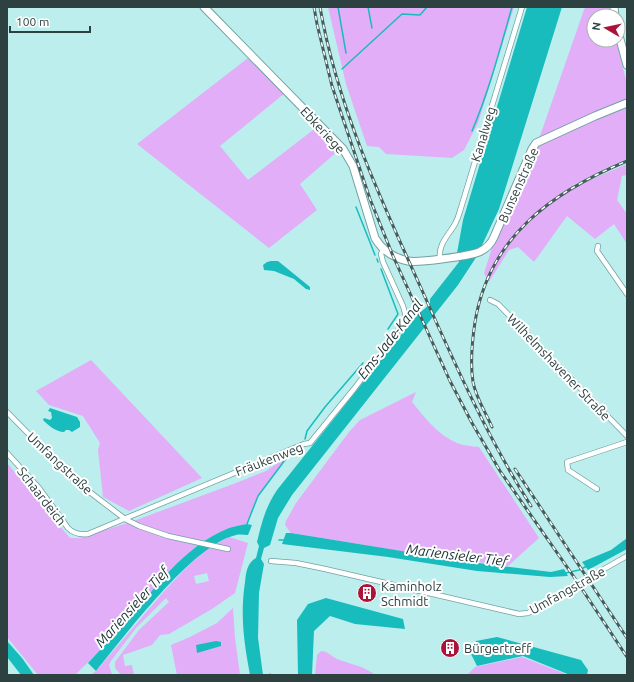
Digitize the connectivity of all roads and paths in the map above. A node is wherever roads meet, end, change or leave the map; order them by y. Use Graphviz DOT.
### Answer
graph roads {
  1 [pos="204,7"];
  2 [pos="522,7"];
  3 [pos="622,48"];
  4 [pos="627,65"];
  5 [pos="627,103"];
  6 [pos="598,246"];
  7 [pos="383,249"];
  8 [pos="440,259"];
  9 [pos="627,294"];
  10 [pos="490,300"];
  11 [pos="7,412"];
  12 [pos="627,436"];
  13 [pos="627,442"];
  14 [pos="7,453"];
  15 [pos="597,489"];
  16 [pos="125,518"];
  17 [pos="228,549"];
  18 [pos="627,556"];
  19 [pos="271,561"];
  1 -- 7 [label="street, Ebkeriege"];
  2 -- 8 [label="street, Kanalweg"];
  3 -- 4 [label="street"];
  5 -- 8 [label="street, Bunsenstraße"];
  6 -- 9 [label="street"];
  7 -- 8 [label="street"];
  7 -- 16 [label="street, Fräukenweg"];
  10 -- 12 [label="street, Wilhelmshavener Straße"];
  11 -- 16 [label="street, Umfangstraße"];
  13 -- 15 [label="street"];
  14 -- 16 [label="street, Schaardeich"];
  16 -- 17 [label="street, Umfangstraße"];
  18 -- 19 [label="street, Umfangstraße"];
}
